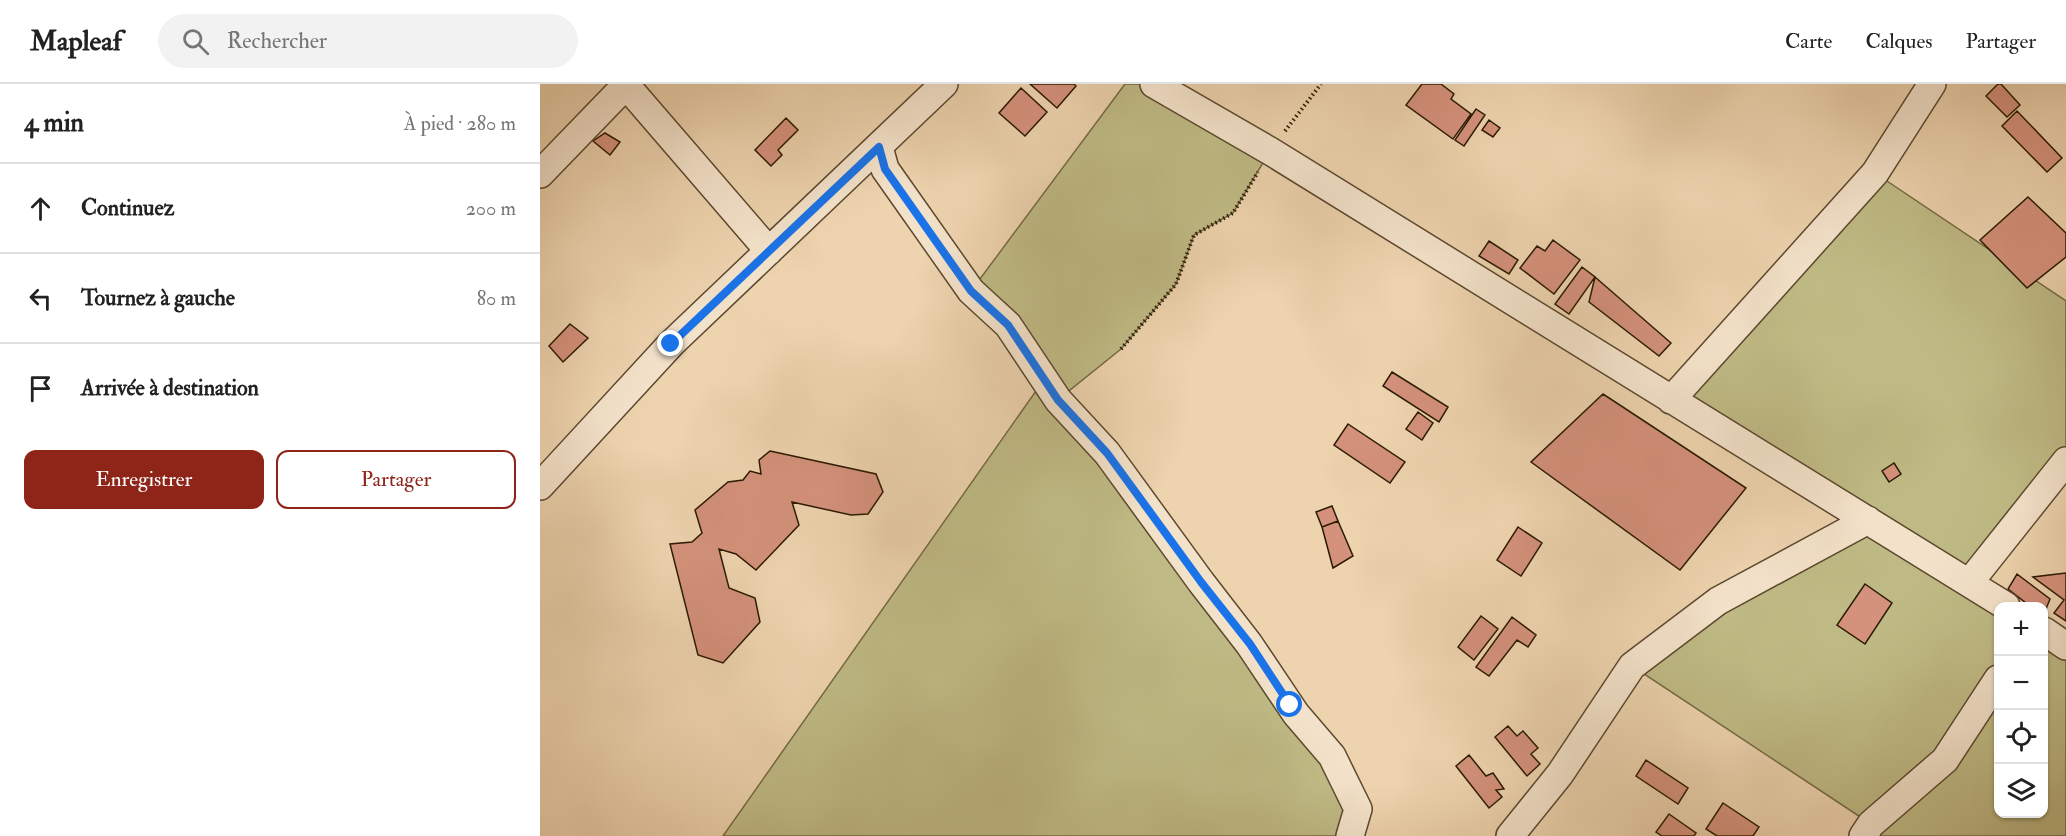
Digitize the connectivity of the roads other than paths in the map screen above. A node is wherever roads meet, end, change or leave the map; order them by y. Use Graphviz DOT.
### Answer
graph roads {
  1 [pos="944,84"];
  2 [pos="1154,84"];
  3 [pos="1932,84"];
  4 [pos="626,85"];
  5 [pos="879,147"];
  6 [pos="540,174"];
  7 [pos="769,251"];
  8 [pos="1671,400"];
  9 [pos="2066,461"];
  10 [pos="540,486"];
  11 [pos="1868,520"];
  12 [pos="1969,583"];
  13 [pos="2000,602"];
  14 [pos="2048,634"];
  15 [pos="2066,646"];
  16 [pos="1994,685"];
  17 [pos="1350,836"];
  18 [pos="1510,836"];
  19 [pos="1863,836"];
  1 -- 5 [label="street"];
  2 -- 8 [label="street"];
  3 -- 8 [label="street"];
  4 -- 6 [label="street"];
  4 -- 7 [label="street"];
  5 -- 7 [label="street"];
  5 -- 17 [label="street"];
  7 -- 10 [label="street"];
  8 -- 11 [label="street"];
  9 -- 12 [label="street"];
  11 -- 12 [label="street"];
  11 -- 18 [label="street"];
  12 -- 13 [label="street"];
  14 -- 15 [label="street"];
  16 -- 19 [label="street"];
}
